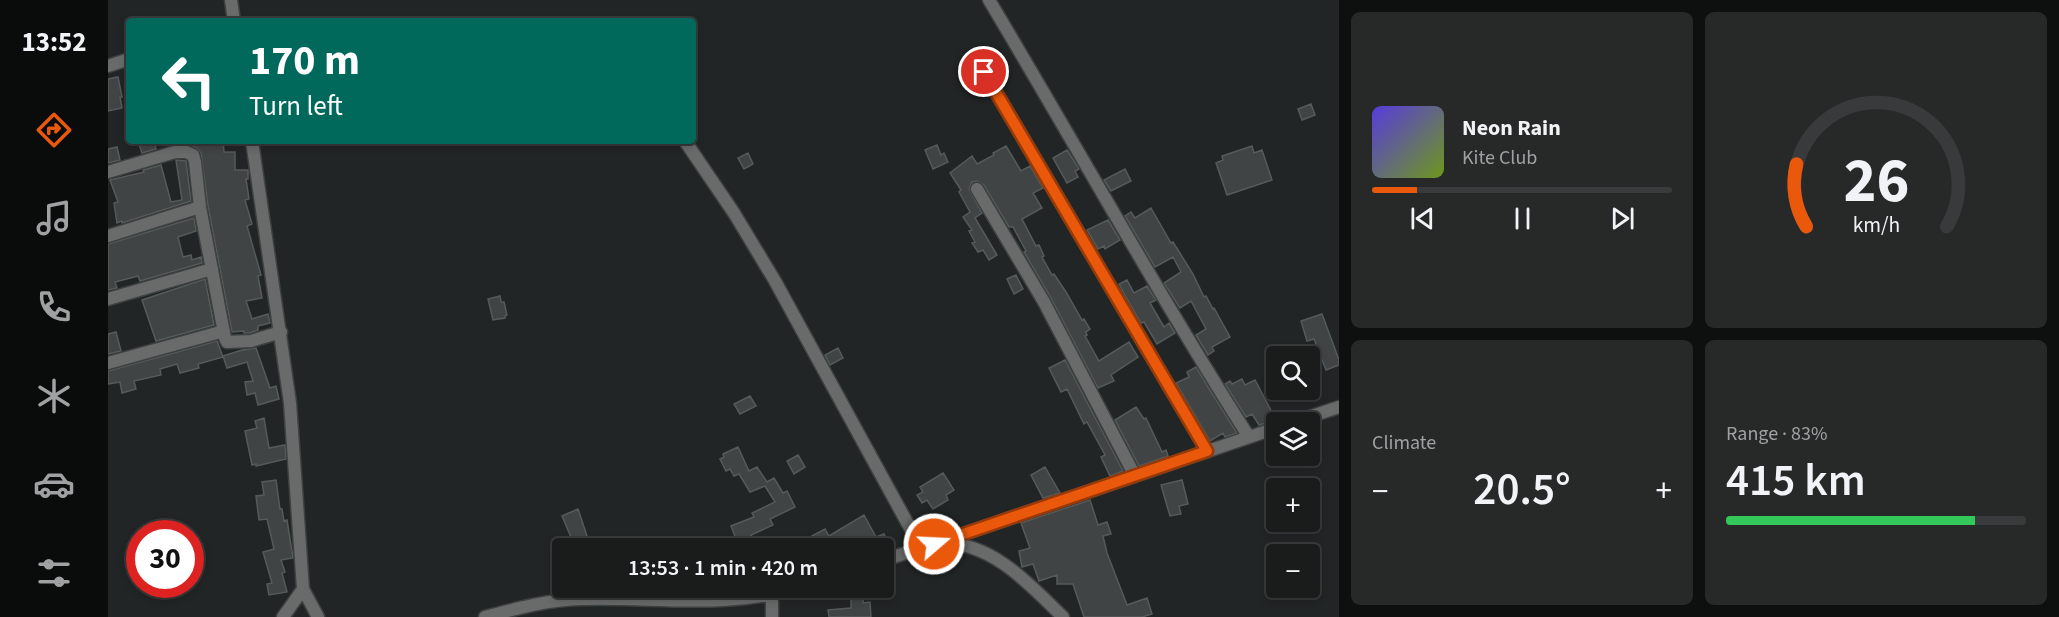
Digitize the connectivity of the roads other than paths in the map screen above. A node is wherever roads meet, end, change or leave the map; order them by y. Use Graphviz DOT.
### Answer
graph roads {
  1 [pos="231,0"];
  2 [pos="989,0"];
  3 [pos="233,17"];
  4 [pos="126,60"];
  5 [pos="108,66"];
  6 [pos="984,72"];
  7 [pos="252,144"];
  8 [pos="687,144"];
  9 [pos="108,172"];
  10 [pos="977,189"];
  11 [pos="200,207"];
  12 [pos="108,236"];
  13 [pos="212,269"];
  14 [pos="108,299"];
  15 [pos="224,331"];
  16 [pos="281,332"];
  17 [pos="108,363"];
  18 [pos="1339,407"];
  19 [pos="1320,413"];
  20 [pos="1266,431"];
  21 [pos="1249,437"];
  22 [pos="1207,451"];
  23 [pos="1135,476"];
  24 [pos="934,544"];
  25 [pos="921,548"];
  26 [pos="894,557"];
  27 [pos="303,589"];
  28 [pos="584,598"];
  29 [pos="584,598"];
  30 [pos="734,598"];
  31 [pos="772,598"];
  32 [pos="284,617"];
  33 [pos="318,617"];
  34 [pos="485,617"];
  35 [pos="772,617"];
  36 [pos="1063,617"];
  1 -- 3 [label="street"];
  2 -- 21 [label="street"];
  4 -- 5 [label="street"];
  6 -- 22 [label="street"];
  7 -- 16 [label="street"];
  8 -- 25 [label="street"];
  9 -- 11 [label="street"];
  10 -- 23 [label="street"];
  11 -- 12 [label="street"];
  11 -- 13 [label="street"];
  13 -- 14 [label="street"];
  13 -- 15 [label="street"];
  15 -- 16 [label="street"];
  15 -- 17 [label="street"];
  16 -- 27 [label="street"];
  18 -- 19 [label="street"];
  20 -- 21 [label="street"];
  21 -- 22 [label="street"];
  22 -- 23 [label="street"];
  23 -- 24 [label="street"];
  24 -- 25 [label="street"];
  24 -- 36 [label="street"];
  25 -- 26 [label="street"];
  27 -- 32 [label="street"];
  27 -- 33 [label="street"];
  28 -- 34 [label="street"];
  29 -- 30 [label="street"];
  31 -- 35 [label="street"];
}
